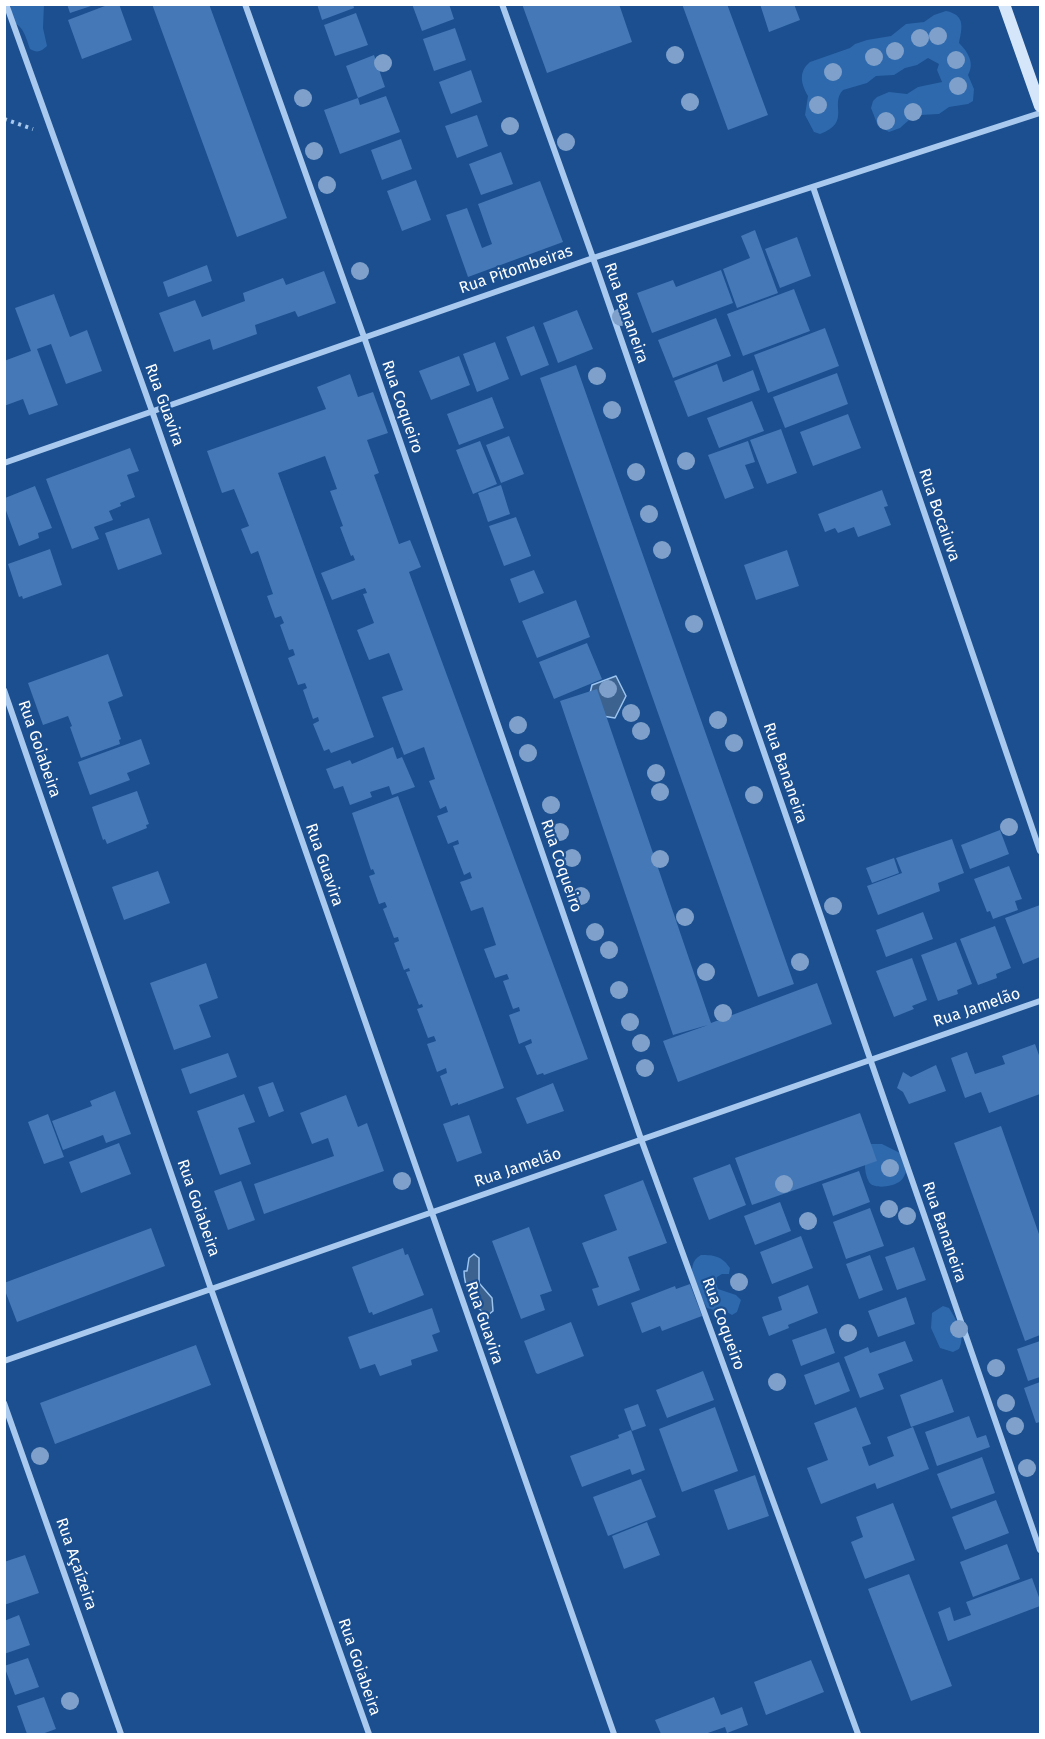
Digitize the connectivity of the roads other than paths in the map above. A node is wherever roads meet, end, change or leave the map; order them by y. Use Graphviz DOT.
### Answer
graph roads {
  1 [pos="6,4"];
  2 [pos="245,4"];
  3 [pos="502,4"];
  4 [pos="1004,4"];
  5 [pos="1041,106"];
  6 [pos="1041,112"];
  7 [pos="813,187"];
  8 [pos="592,258"];
  9 [pos="364,337"];
  10 [pos="152,411"];
  11 [pos="4,463"];
  12 [pos="4,690"];
  13 [pos="1041,850"];
  14 [pos="1041,1000"];
  15 [pos="870,1060"];
  16 [pos="641,1139"];
  17 [pos="431,1213"];
  18 [pos="212,1289"];
  19 [pos="4,1361"];
  20 [pos="4,1403"];
  21 [pos="1041,1550"];
  22 [pos="121,1734"];
  23 [pos="369,1734"];
  24 [pos="614,1734"];
  25 [pos="858,1734"];
  1 -- 10 [label="street, Rua Guavira"];
  2 -- 9 [label="street, Rua Coqueiro"];
  3 -- 8 [label="street, Rua Bananeira"];
  4 -- 5 [label="main road"];
  6 -- 7 [label="street, Rua Pitombeiras"];
  7 -- 8 [label="street, Rua Pitombeiras"];
  7 -- 13 [label="street, Rua Bocaiuva"];
  8 -- 9 [label="street, Rua Pitombeiras"];
  8 -- 15 [label="street, Rua Bananeira"];
  9 -- 10 [label="street, Rua Pitombeiras"];
  9 -- 16 [label="street, Rua Coqueiro"];
  10 -- 11 [label="street, Rua Pitombeiras"];
  10 -- 17 [label="street, Rua Guavira"];
  12 -- 18 [label="street, Rua Goiabeira"];
  14 -- 15 [label="street, Rua Jamelão"];
  15 -- 16 [label="street, Rua Jamelão"];
  15 -- 21 [label="street, Rua Bananeira"];
  16 -- 17 [label="street, Rua Jamelão"];
  16 -- 25 [label="street, Rua Coqueiro"];
  17 -- 18 [label="street, Rua Jamelão"];
  17 -- 24 [label="street, Rua Guavira"];
  18 -- 19 [label="street, Rua Jamelão"];
  18 -- 23 [label="street, Rua Goiabeira"];
  20 -- 22 [label="street, Rua Açaízeira"];
}
